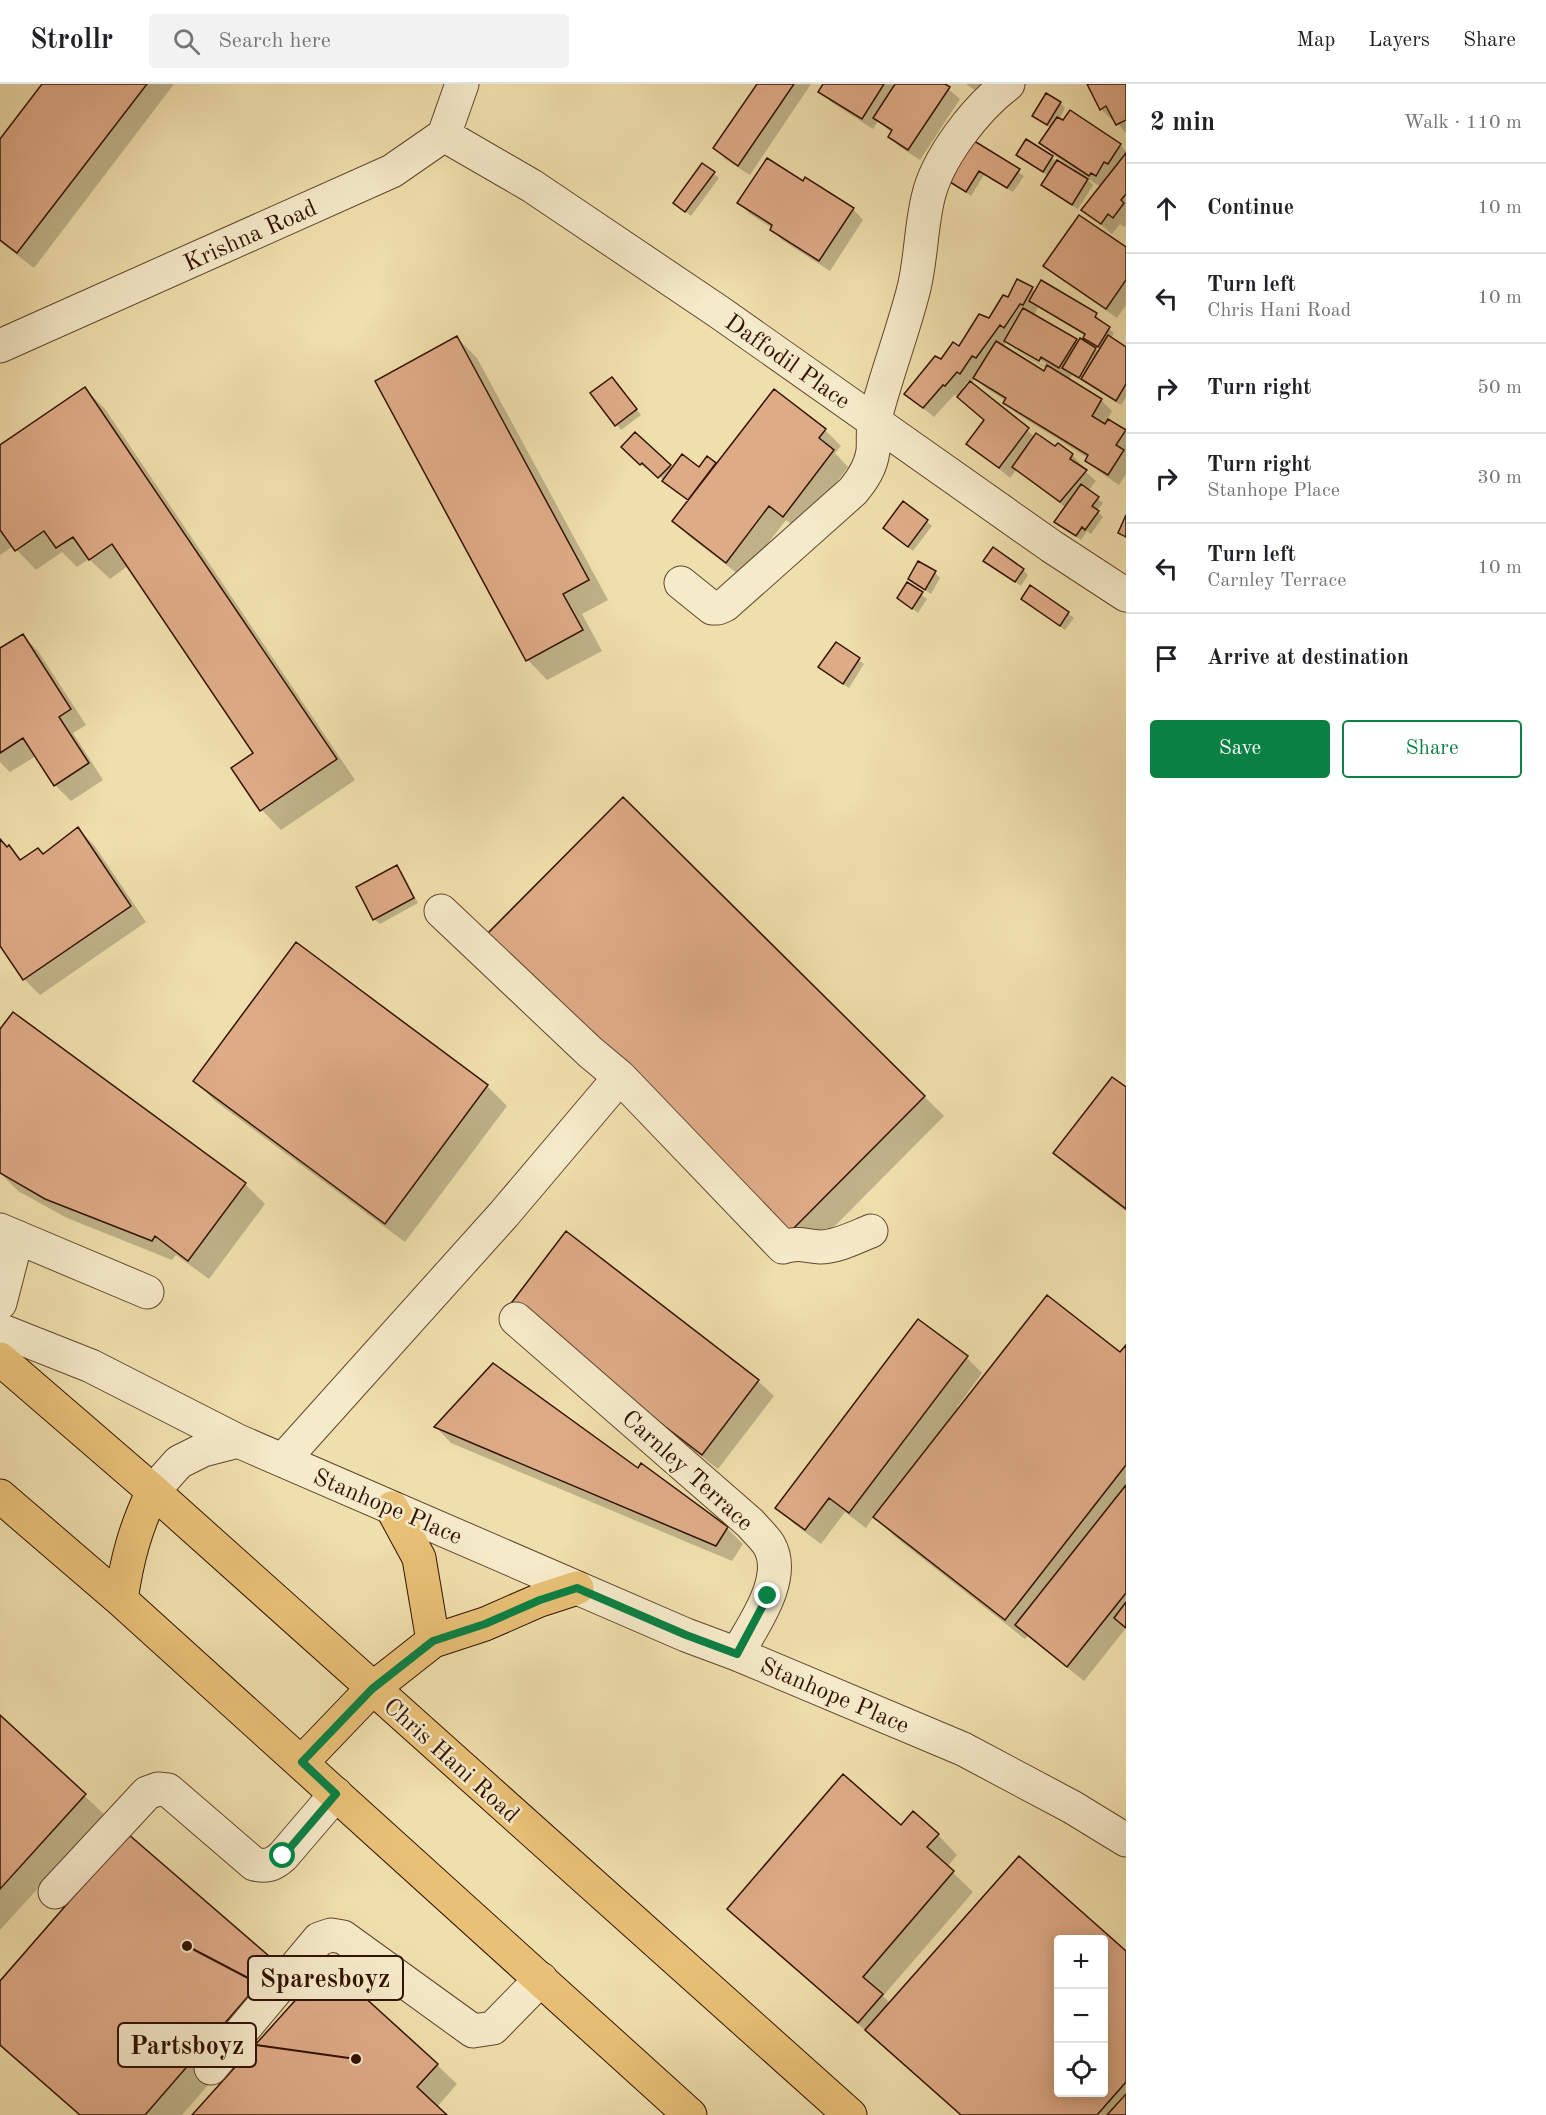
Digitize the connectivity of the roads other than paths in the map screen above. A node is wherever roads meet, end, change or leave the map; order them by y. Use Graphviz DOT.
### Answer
graph roads {
  1 [pos="462,84"];
  2 [pos="1008,84"];
  3 [pos="444,135"];
  4 [pos="0,346"];
  5 [pos="874,422"];
  6 [pos="681,583"];
  7 [pos="1126,595"];
  8 [pos="441,911"];
  9 [pos="620,1077"];
  10 [pos="871,1231"];
  11 [pos="9,1233"];
  12 [pos="147,1292"];
  13 [pos="0,1303"];
  14 [pos="516,1319"];
  15 [pos="0,1330"];
  16 [pos="0,1359"];
  17 [pos="238,1441"];
  18 [pos="284,1460"];
  19 [pos="153,1491"];
  20 [pos="0,1496"];
  21 [pos="392,1508"];
  22 [pos="577,1588"];
  23 [pos="121,1600"];
  24 [pos="433,1641"];
  25 [pos="737,1654"];
  26 [pos="372,1689"];
  27 [pos="302,1762"];
  28 [pos="336,1794"];
  29 [pos="1126,1840"];
  30 [pos="55,1892"];
  31 [pos="541,1979"];
  32 [pos="211,2068"];
  33 [pos="690,2115"];
  34 [pos="850,2115"];
  1 -- 3 [label="street"];
  2 -- 5 [label="street"];
  3 -- 4 [label="street, Krishna Road"];
  3 -- 5 [label="street, Daffodil Place"];
  5 -- 6 [label="street"];
  5 -- 7 [label="street, Daffodil Place"];
  8 -- 9 [label="street"];
  9 -- 10 [label="street"];
  9 -- 18 [label="street"];
  11 -- 12 [label="street"];
  11 -- 13 [label="street"];
  14 -- 25 [label="street, Carnley Terrace"];
  15 -- 17 [label="street, Stanhope Place"];
  16 -- 19 [label="main road, Chris Hani Road"];
  17 -- 18 [label="street, Stanhope Place"];
  17 -- 19 [label="street"];
  18 -- 21 [label="street, Stanhope Place"];
  19 -- 23 [label="main road"];
  19 -- 26 [label="main road, Chris Hani Road"];
  20 -- 23 [label="main road"];
  21 -- 22 [label="street, Stanhope Place"];
  21 -- 24 [label="main road"];
  22 -- 24 [label="main road"];
  22 -- 25 [label="street, Stanhope Place"];
  23 -- 27 [label="main road"];
  24 -- 26 [label="main road"];
  25 -- 29 [label="street, Stanhope Place"];
  26 -- 27 [label="main road"];
  26 -- 34 [label="main road, Chris Hani Road"];
  27 -- 28 [label="main road"];
  28 -- 30 [label="street"];
  28 -- 31 [label="main road"];
  31 -- 32 [label="street"];
  31 -- 33 [label="main road"];
}
